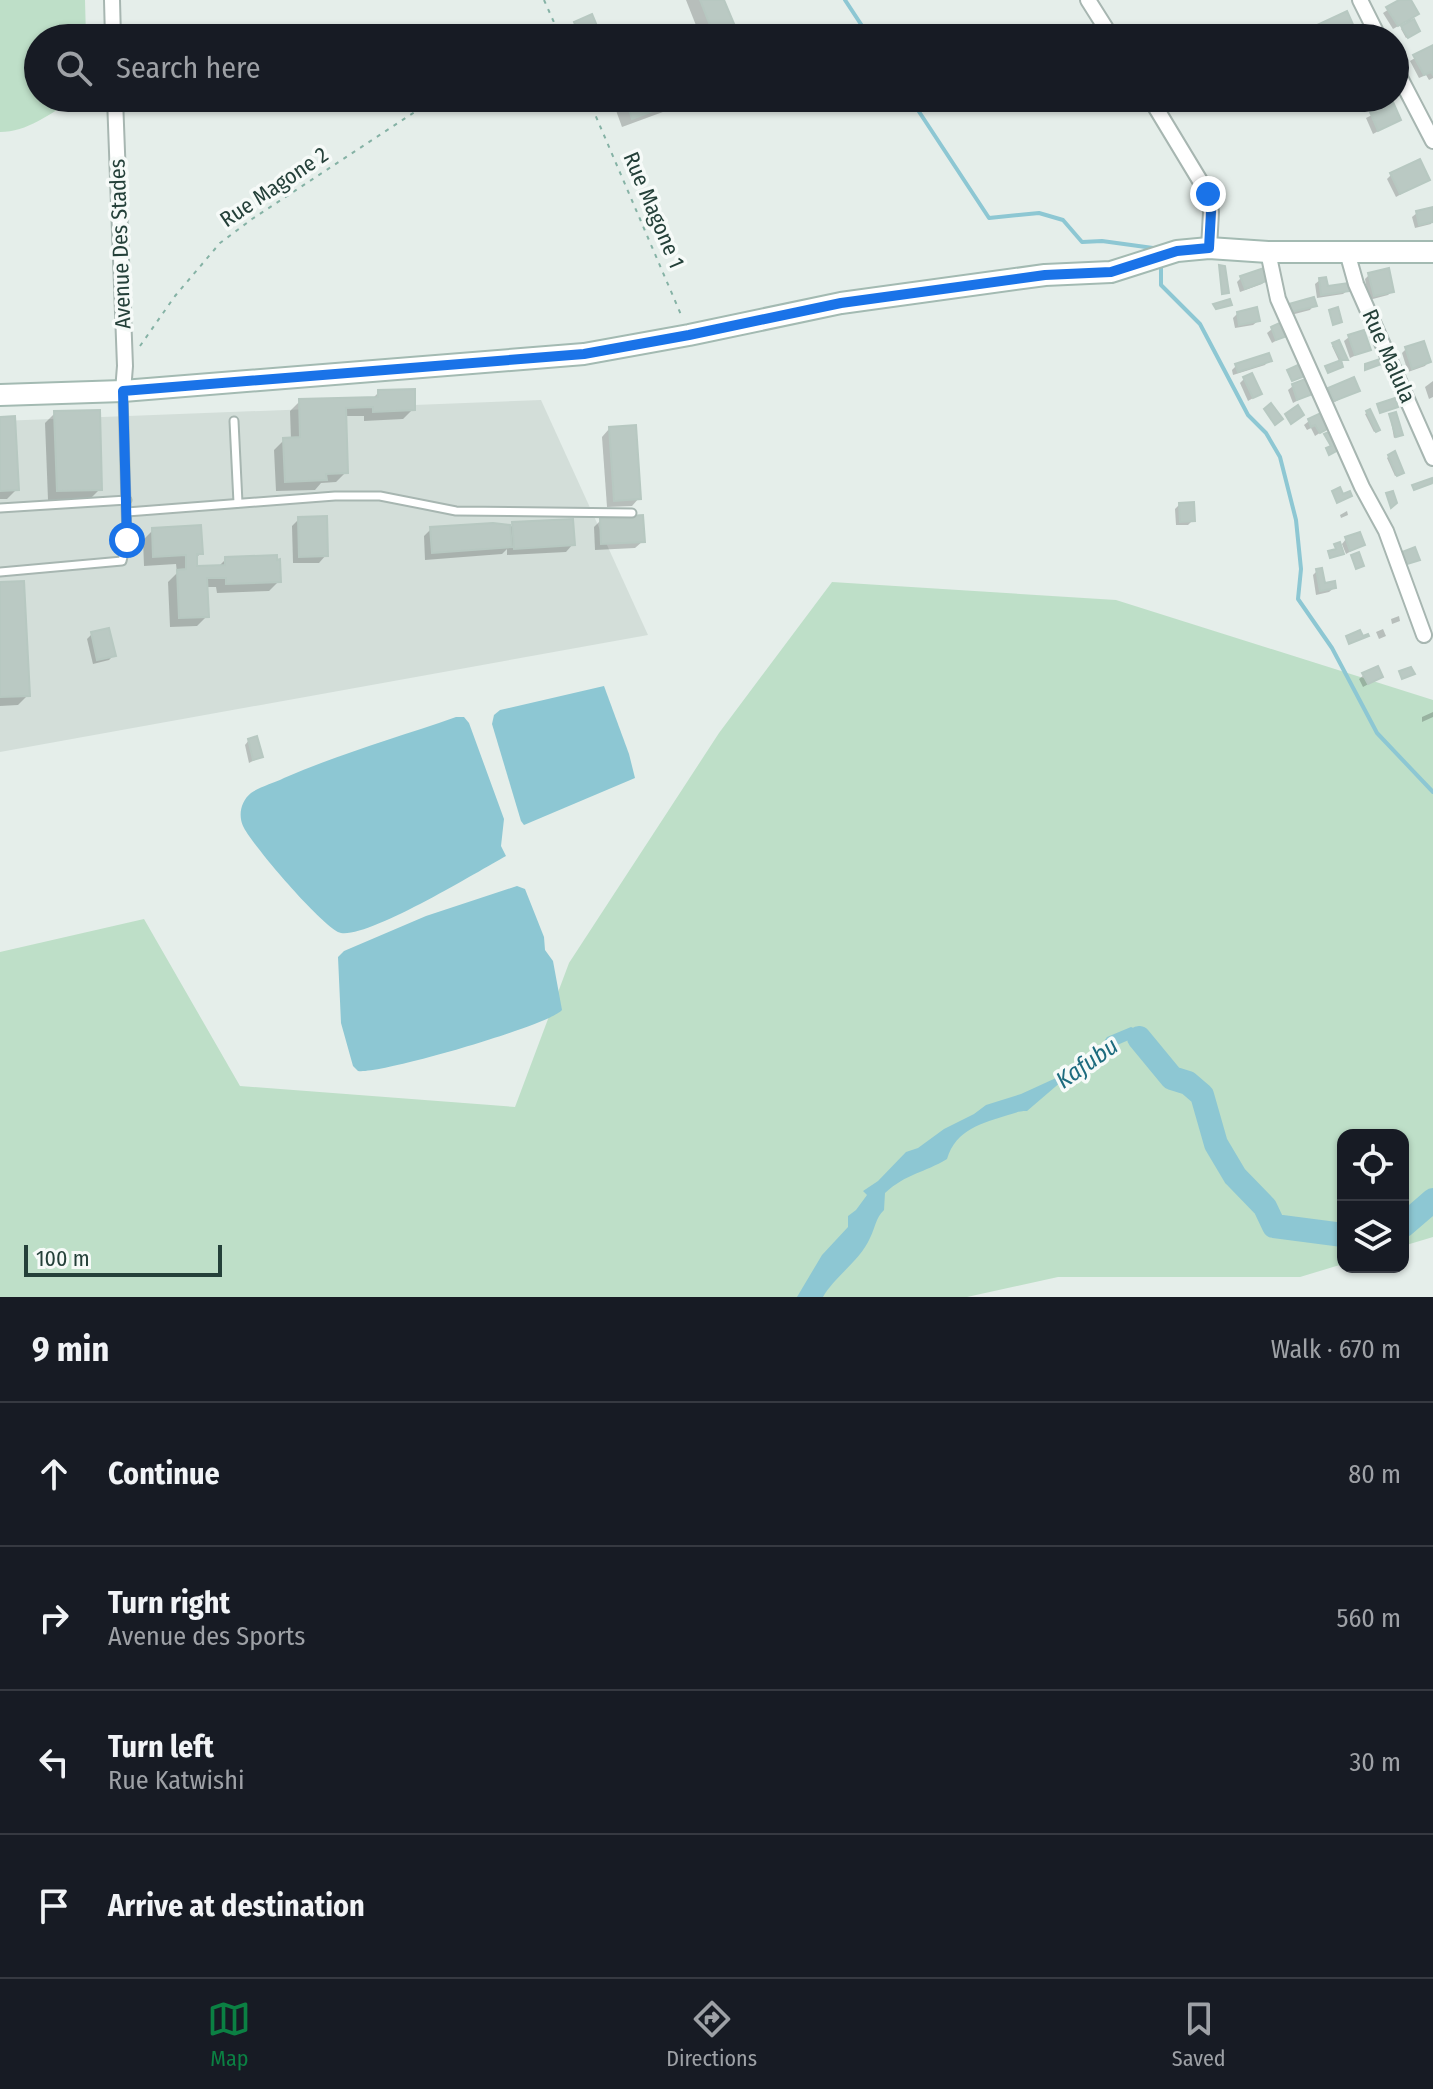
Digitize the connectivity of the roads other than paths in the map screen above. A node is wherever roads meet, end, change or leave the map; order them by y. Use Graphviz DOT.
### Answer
graph roads {
  1 [pos="112,0"];
  2 [pos="1088,0"];
  3 [pos="1360,0"];
  4 [pos="113,24"];
  5 [pos="1103,24"];
  6 [pos="1372,24"];
  7 [pos="1409,95"];
  8 [pos="116,112"];
  9 [pos="1158,112"];
  10 [pos="1433,141"];
  11 [pos="1209,248"];
  12 [pos="1268,252"];
  13 [pos="1347,252"];
  14 [pos="1433,252"];
  15 [pos="123,391"];
  16 [pos="0,395"];
  17 [pos="234,421"];
  18 [pos="1433,458"];
  19 [pos="127,500"];
  20 [pos="238,503"];
  21 [pos="0,508"];
  22 [pos="127,512"];
  23 [pos="632,513"];
  24 [pos="0,572"];
  25 [pos="1424,635"];
  1 -- 4 [label="street"];
  2 -- 5 [label="street"];
  3 -- 6 [label="street"];
  7 -- 10 [label="street"];
  8 -- 15 [label="street, Avenue Des Stades"];
  9 -- 11 [label="street"];
  11 -- 12 [label="street"];
  11 -- 15 [label="street"];
  12 -- 13 [label="street"];
  12 -- 25 [label="street"];
  13 -- 14 [label="street"];
  13 -- 18 [label="street, Rue Malula"];
  15 -- 16 [label="street"];
  15 -- 19 [label="lane"];
  17 -- 20 [label="lane"];
  19 -- 21 [label="lane"];
  19 -- 22 [label="lane"];
  20 -- 22 [label="lane"];
  20 -- 23 [label="lane"];
  22 -- 24 [label="lane"];
}
